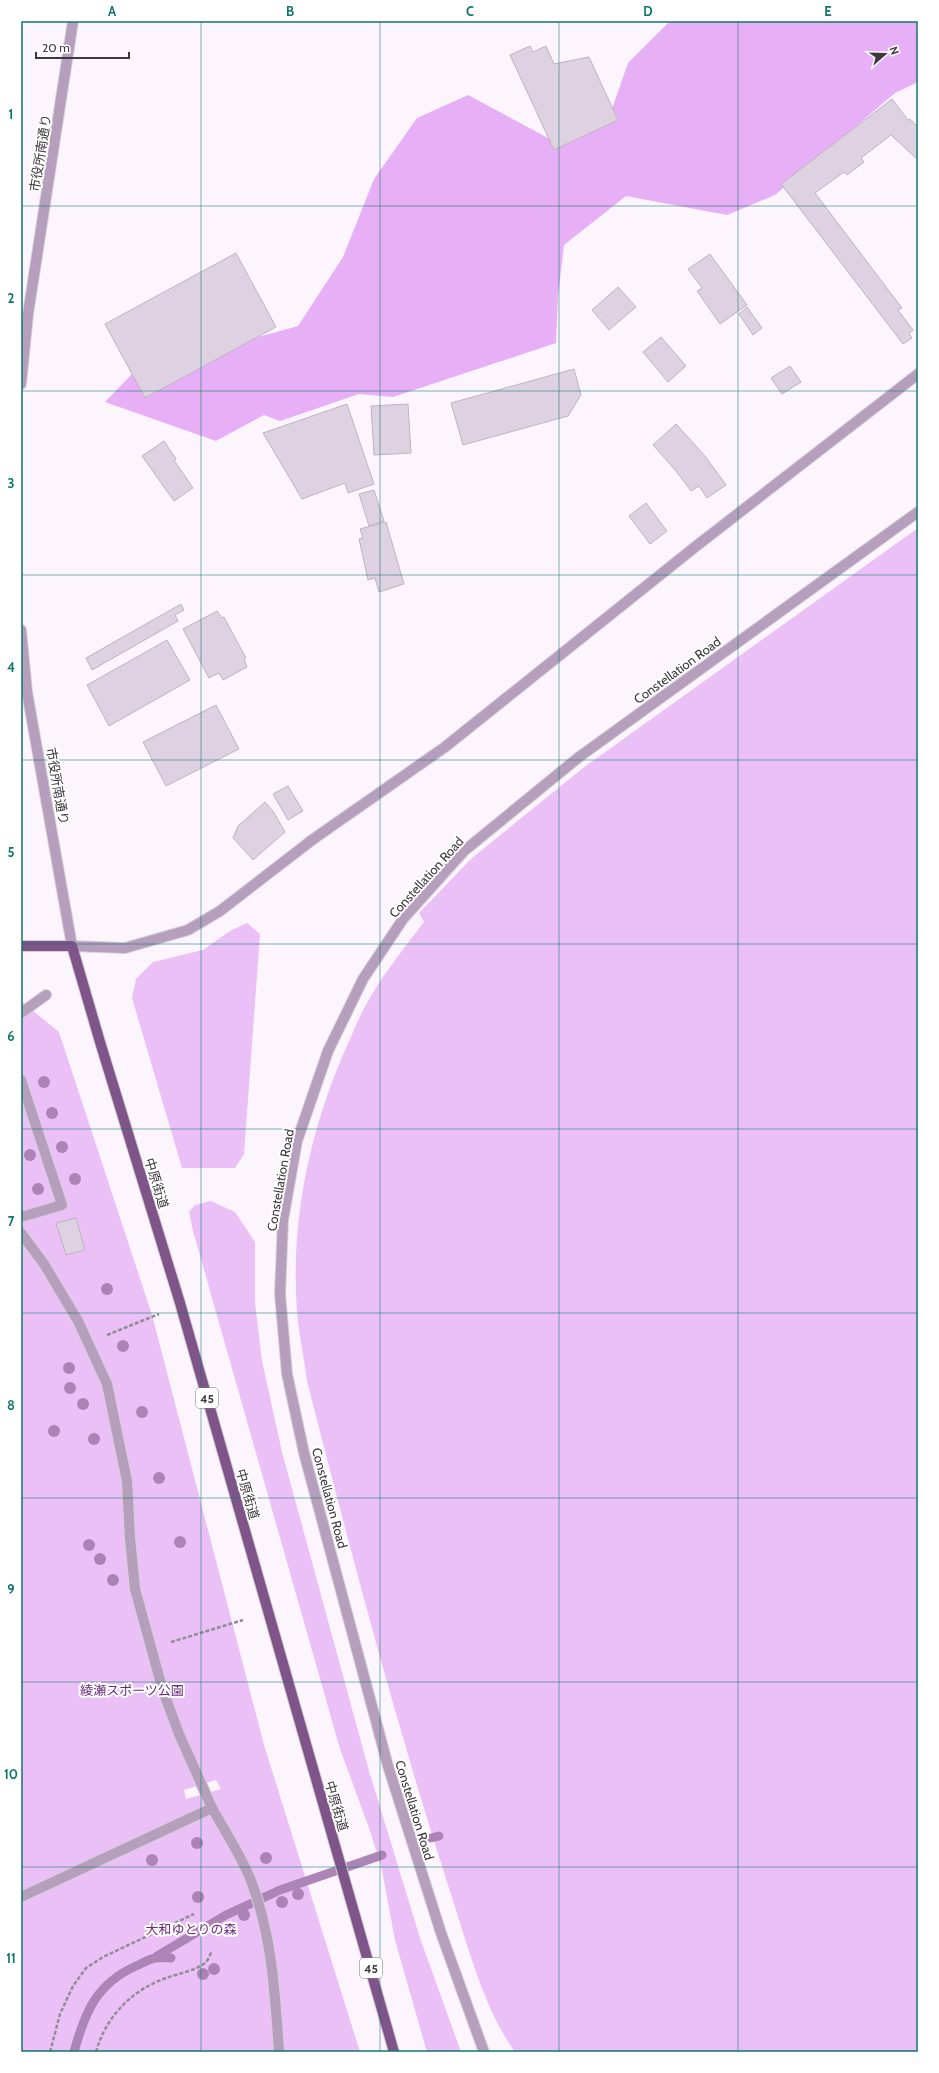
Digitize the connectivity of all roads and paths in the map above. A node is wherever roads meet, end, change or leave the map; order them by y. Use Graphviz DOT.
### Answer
graph roads {
  1 [pos="73,21"];
  2 [pos="918,374"];
  3 [pos="21,384"];
  4 [pos="918,512"];
  5 [pos="21,630"];
  6 [pos="21,946"];
  7 [pos="72,946"];
  8 [pos="46,995"];
  9 [pos="21,1012"];
  10 [pos="21,1080"];
  11 [pos="21,1217"];
  12 [pos="21,1233"];
  13 [pos="159,1314"];
  14 [pos="88,1343"];
  15 [pos="244,1620"];
  16 [pos="150,1648"];
  17 [pos="212,1808"];
  18 [pos="21,1897"];
  19 [pos="194,1914"];
  20 [pos="212,1951"];
  21 [pos="50,2052"];
  22 [pos="96,2052"];
  23 [pos="279,2052"];
  24 [pos="394,2052"];
  25 [pos="484,2052"];
  1 -- 3 [label="street, 市役所南通り"];
  2 -- 7 [label="street"];
  4 -- 25 [label="street, Constellation Road"];
  5 -- 7 [label="street, 市役所南通り"];
  6 -- 7 [label="main road"];
  7 -- 24 [label="main road, 中原街道 / 45"];
  8 -- 9 [label="street"];
  10 -- 11 [label="street"];
  12 -- 14 [label="street"];
  13 -- 14 [label="path"];
  14 -- 16 [label="street"];
  15 -- 16 [label="path"];
  16 -- 17 [label="street"];
  17 -- 18 [label="street"];
  17 -- 23 [label="street"];
  19 -- 21 [label="path"];
  20 -- 22 [label="path"];
}
